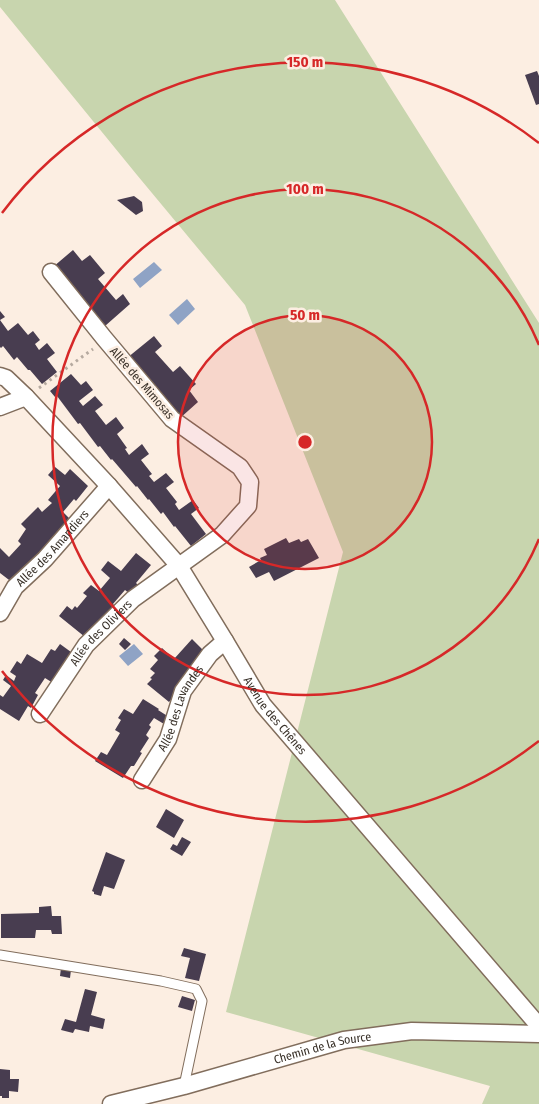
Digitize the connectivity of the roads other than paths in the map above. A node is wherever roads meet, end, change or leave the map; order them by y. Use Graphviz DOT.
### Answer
graph roads {
  1 [pos="50,272"];
  2 [pos="0,376"];
  3 [pos="26,397"];
  4 [pos="0,407"];
  5 [pos="109,486"];
  6 [pos="179,566"];
  7 [pos="0,612"];
  8 [pos="225,641"];
  9 [pos="40,714"];
  10 [pos="142,780"];
  11 [pos="0,955"];
  12 [pos="539,1026"];
  13 [pos="539,1034"];
  14 [pos="184,1086"];
  15 [pos="110,1104"];
  1 -- 6 [label="street, Allée des Mimosas"];
  2 -- 3 [label="street, Avenue des Chênes"];
  3 -- 4 [label="street"];
  3 -- 5 [label="street, Avenue des Chênes"];
  5 -- 6 [label="street, Avenue des Chênes"];
  5 -- 7 [label="street, Allée des Amandiers"];
  6 -- 8 [label="street, Avenue des Chênes"];
  6 -- 9 [label="street, Allée des Oliviers"];
  8 -- 10 [label="street, Allée des Lavandes"];
  8 -- 12 [label="street, Avenue des Chênes"];
  11 -- 14 [label="lane"];
  13 -- 14 [label="street, Chemin de la Source"];
  14 -- 15 [label="street, Chemin de la Source"];
}
